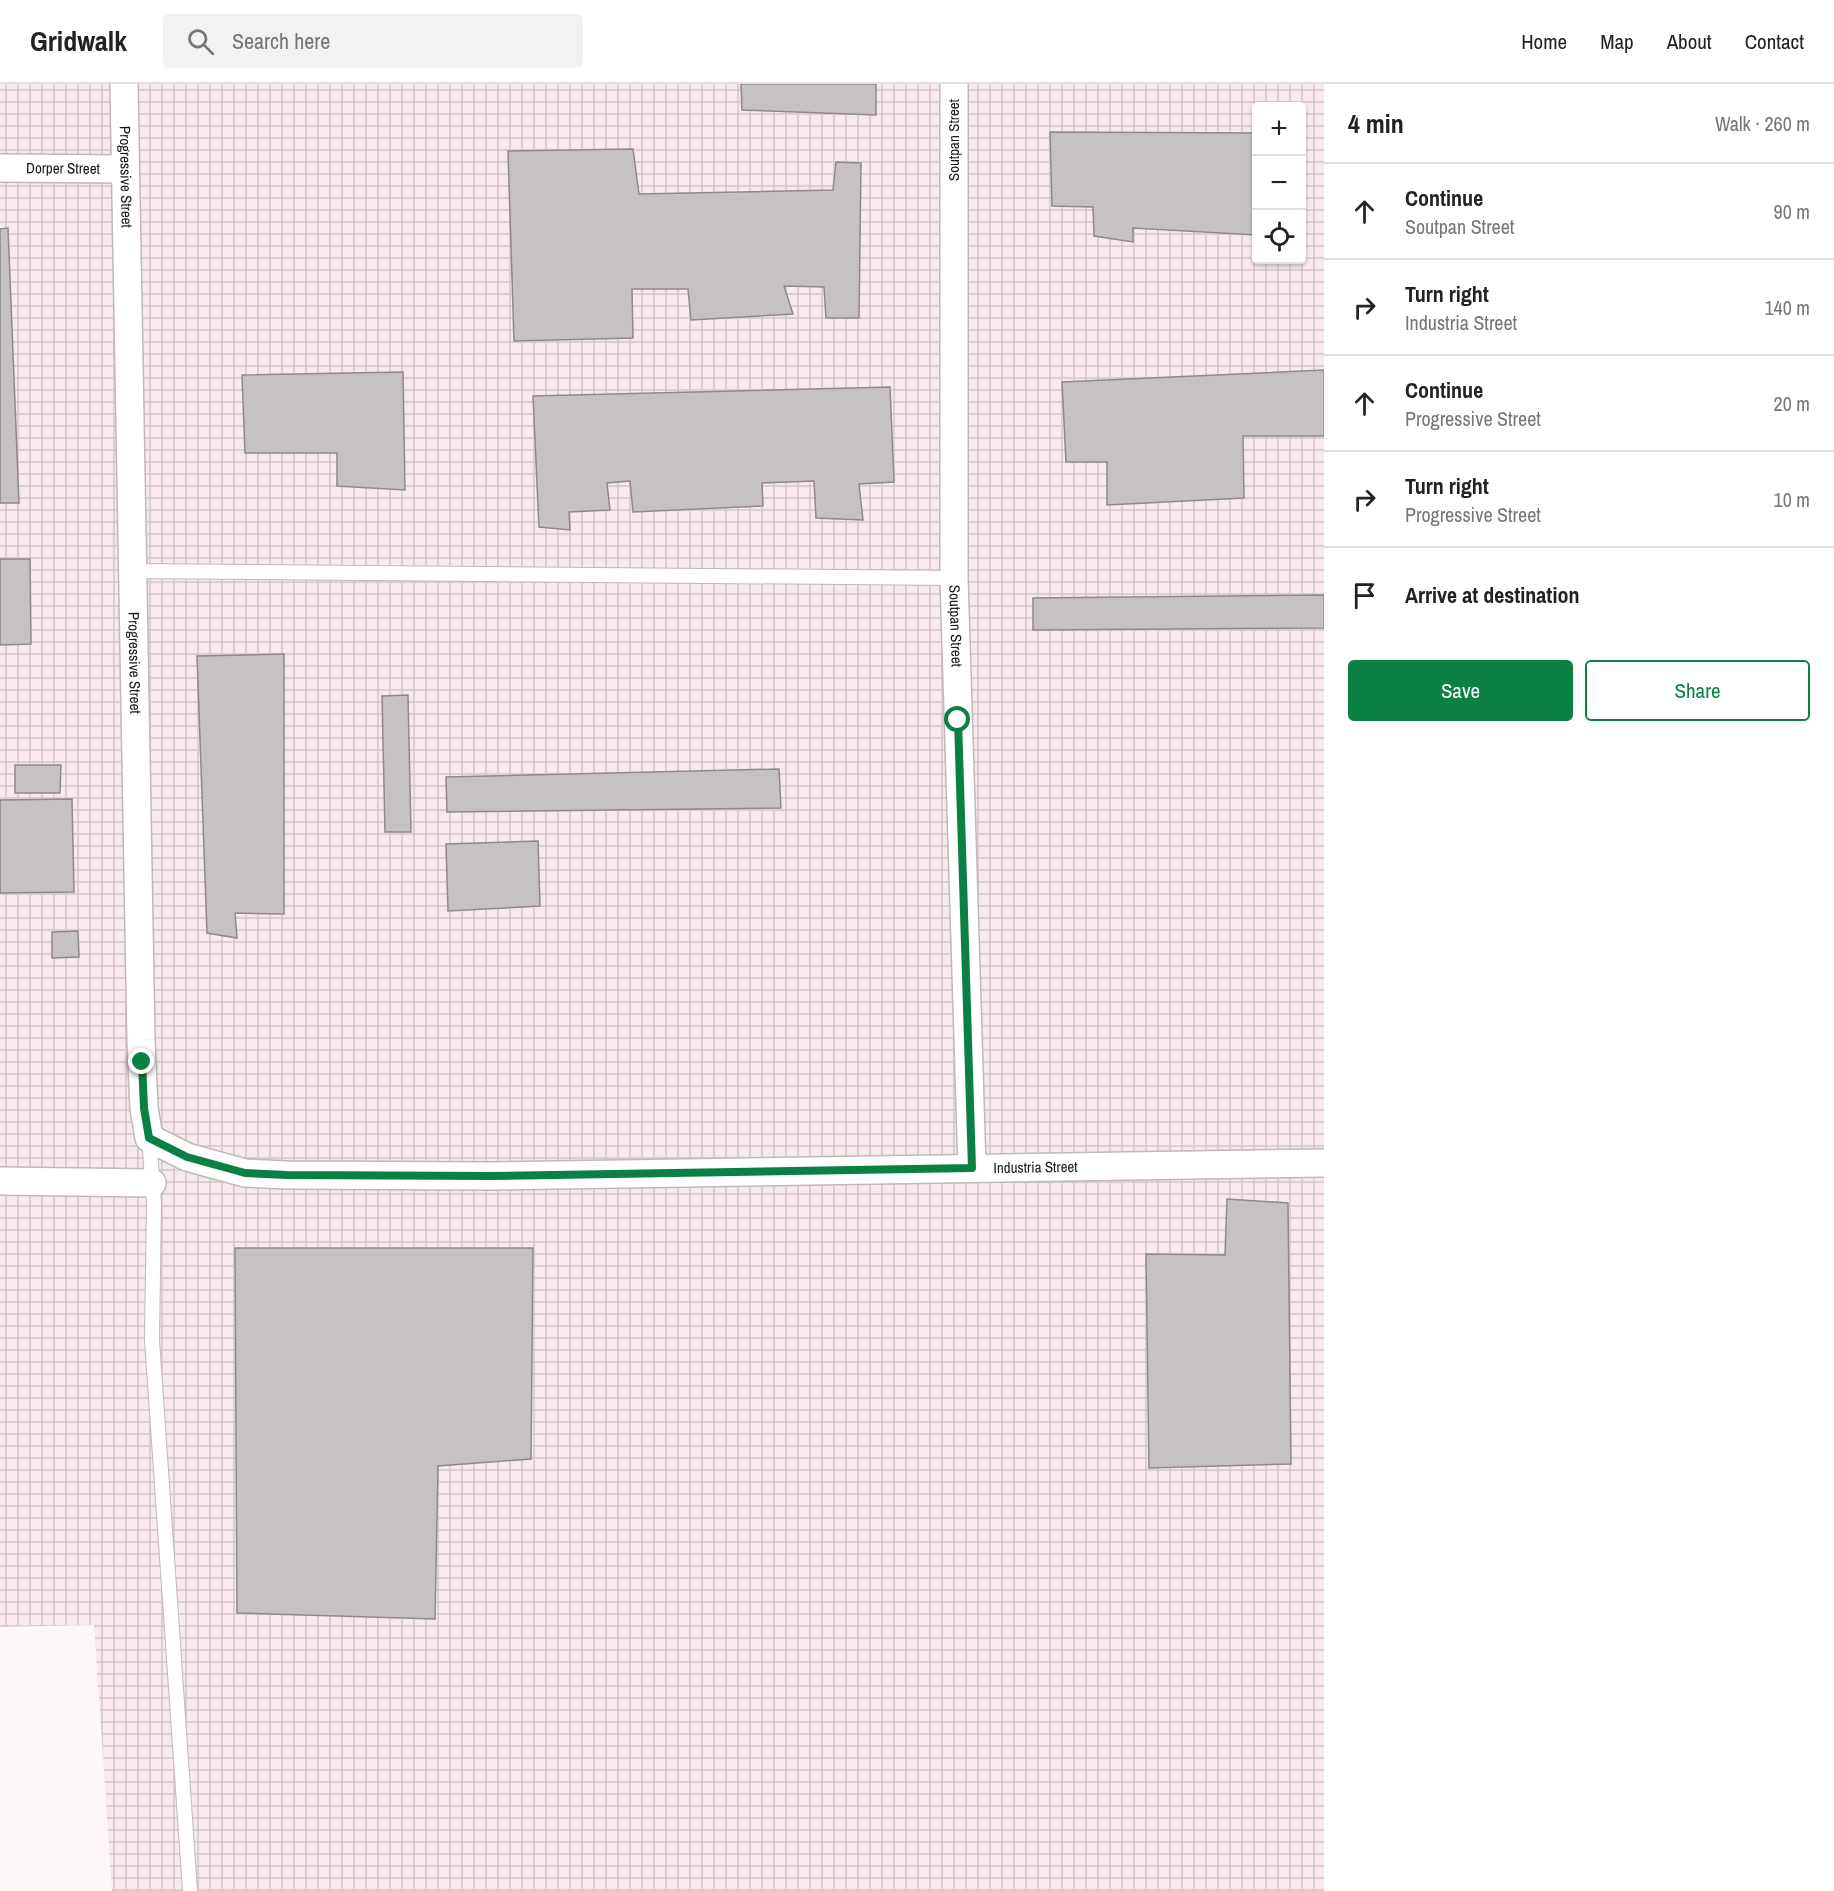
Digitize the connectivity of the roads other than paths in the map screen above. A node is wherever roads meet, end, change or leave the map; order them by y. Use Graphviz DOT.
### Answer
graph roads {
  1 [pos="124,84"];
  2 [pos="954,84"];
  3 [pos="0,168"];
  4 [pos="125,169"];
  5 [pos="132,571"];
  6 [pos="954,578"];
  7 [pos="149,1138"];
  8 [pos="1324,1163"];
  9 [pos="972,1168"];
  10 [pos="0,1182"];
  11 [pos="152,1183"];
  12 [pos="190,1891"];
  1 -- 4 [label="street, Progressive Street"];
  2 -- 6 [label="street, Soutpan Street"];
  3 -- 4 [label="street, Dorper Street"];
  4 -- 5 [label="street, Progressive Street"];
  5 -- 6 [label="lane"];
  5 -- 7 [label="street, Progressive Street"];
  6 -- 9 [label="street, Soutpan Street"];
  7 -- 9 [label="street, Industria Street"];
  7 -- 11 [label="lane"];
  8 -- 9 [label="street, Industria Street"];
  10 -- 11 [label="street"];
  11 -- 12 [label="lane"];
}
